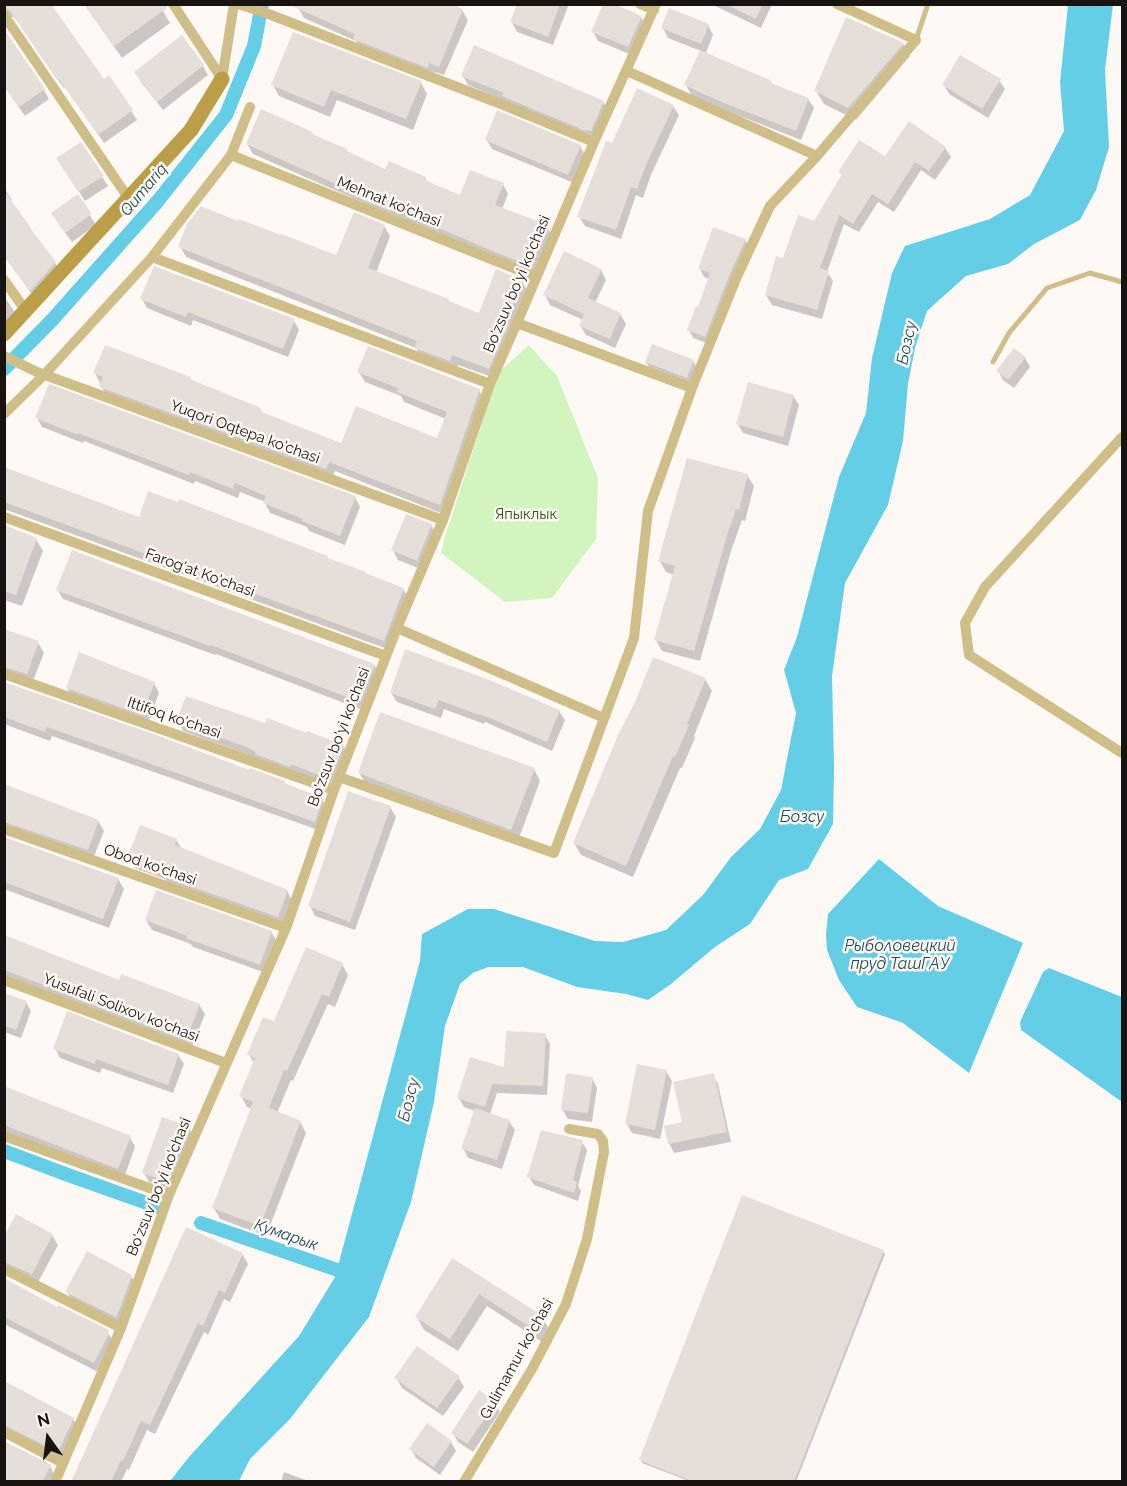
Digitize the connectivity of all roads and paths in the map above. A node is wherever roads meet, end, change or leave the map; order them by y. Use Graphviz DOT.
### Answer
graph roads {
  1 [pos="173,4"];
  2 [pos="640,4"];
  3 [pos="837,4"];
  4 [pos="928,4"];
  5 [pos="239,5"];
  6 [pos="655,7"];
  7 [pos="4,15"];
  8 [pos="916,40"];
  9 [pos="627,71"];
  10 [pos="222,79"];
  11 [pos="250,107"];
  12 [pos="594,142"];
  13 [pos="231,155"];
  14 [pos="817,156"];
  15 [pos="129,199"];
  16 [pos="152,257"];
  17 [pos="536,277"];
  18 [pos="4,280"];
  19 [pos="1122,282"];
  20 [pos="26,311"];
  21 [pos="517,323"];
  22 [pos="4,334"];
  23 [pos="4,356"];
  24 [pos="993,362"];
  25 [pos="41,373"];
  26 [pos="490,384"];
  27 [pos="692,388"];
  28 [pos="4,414"];
  29 [pos="1122,437"];
  30 [pos="4,517"];
  31 [pos="442,520"];
  32 [pos="397,628"];
  33 [pos="386,656"];
  34 [pos="4,674"];
  35 [pos="604,718"];
  36 [pos="1122,753"];
  37 [pos="339,777"];
  38 [pos="333,790"];
  39 [pos="4,829"];
  40 [pos="286,928"];
  41 [pos="4,980"];
  42 [pos="226,1063"];
  43 [pos="569,1129"];
  44 [pos="4,1136"];
  45 [pos="169,1195"];
  46 [pos="4,1269"];
  47 [pos="121,1328"];
  48 [pos="4,1432"];
  49 [pos="63,1463"];
  50 [pos="55,1482"];
  51 [pos="464,1482"];
  1 -- 10 [label="street"];
  2 -- 6 [label="street"];
  3 -- 8 [label="street"];
  4 -- 8 [label="lane"];
  5 -- 10 [label="street"];
  5 -- 12 [label="street"];
  6 -- 9 [label="street, Bo'zsuv bo'yi ko'chasi"];
  7 -- 15 [label="street"];
  8 -- 14 [label="street"];
  9 -- 12 [label="street, Bo'zsuv bo'yi ko'chasi"];
  9 -- 14 [label="street"];
  10 -- 15 [label="street"];
  11 -- 13 [label="street"];
  12 -- 17 [label="street, Bo'zsuv bo'yi ko'chasi"];
  13 -- 16 [label="street"];
  13 -- 17 [label="street, Mehnat ko'chasi"];
  14 -- 27 [label="street"];
  15 -- 20 [label="street"];
  16 -- 25 [label="street"];
  16 -- 26 [label="street"];
  17 -- 21 [label="street, Bo'zsuv bo'yi ko'chasi"];
  18 -- 20 [label="street"];
  19 -- 24 [label="lane"];
  20 -- 22 [label="street"];
  21 -- 26 [label="street, Bo'zsuv bo'yi ko'chasi"];
  21 -- 27 [label="street"];
  23 -- 25 [label="street, Yuqori Oqtepa ko'chasi"];
  25 -- 28 [label="street"];
  25 -- 31 [label="street, Yuqori Oqtepa ko'chasi"];
  26 -- 31 [label="street, Bo'zsuv bo'yi ko'chasi"];
  27 -- 35 [label="street"];
  29 -- 36 [label="street"];
  30 -- 33 [label="street, Farog'at Ko'chasi"];
  31 -- 32 [label="street, Bo'zsuv bo'yi ko'chasi"];
  32 -- 33 [label="street, Bo'zsuv bo'yi ko'chasi"];
  32 -- 35 [label="street"];
  33 -- 37 [label="street, Bo'zsuv bo'yi ko'chasi"];
  34 -- 38 [label="street, Ittifoq ko'chasi"];
  35 -- 37 [label="street"];
  37 -- 38 [label="street, Bo'zsuv bo'yi ko'chasi"];
  38 -- 40 [label="street, Bo'zsuv bo'yi ko'chasi"];
  39 -- 40 [label="street, Obod ko'chasi"];
  40 -- 42 [label="street, Bo'zsuv bo'yi ko'chasi"];
  41 -- 42 [label="street, Yusufali Solixov ko'chasi"];
  42 -- 45 [label="street, Bo'zsuv bo'yi ko'chasi"];
  43 -- 51 [label="street, Gulimamur ko'chasi"];
  44 -- 45 [label="street"];
  45 -- 47 [label="street, Bo'zsuv bo'yi ko'chasi"];
  46 -- 47 [label="street"];
  47 -- 49 [label="street, Bo'zsuv bo'yi ko'chasi"];
  48 -- 49 [label="street"];
  49 -- 50 [label="street, Bo'zsuv bo'yi ko'chasi"];
}
